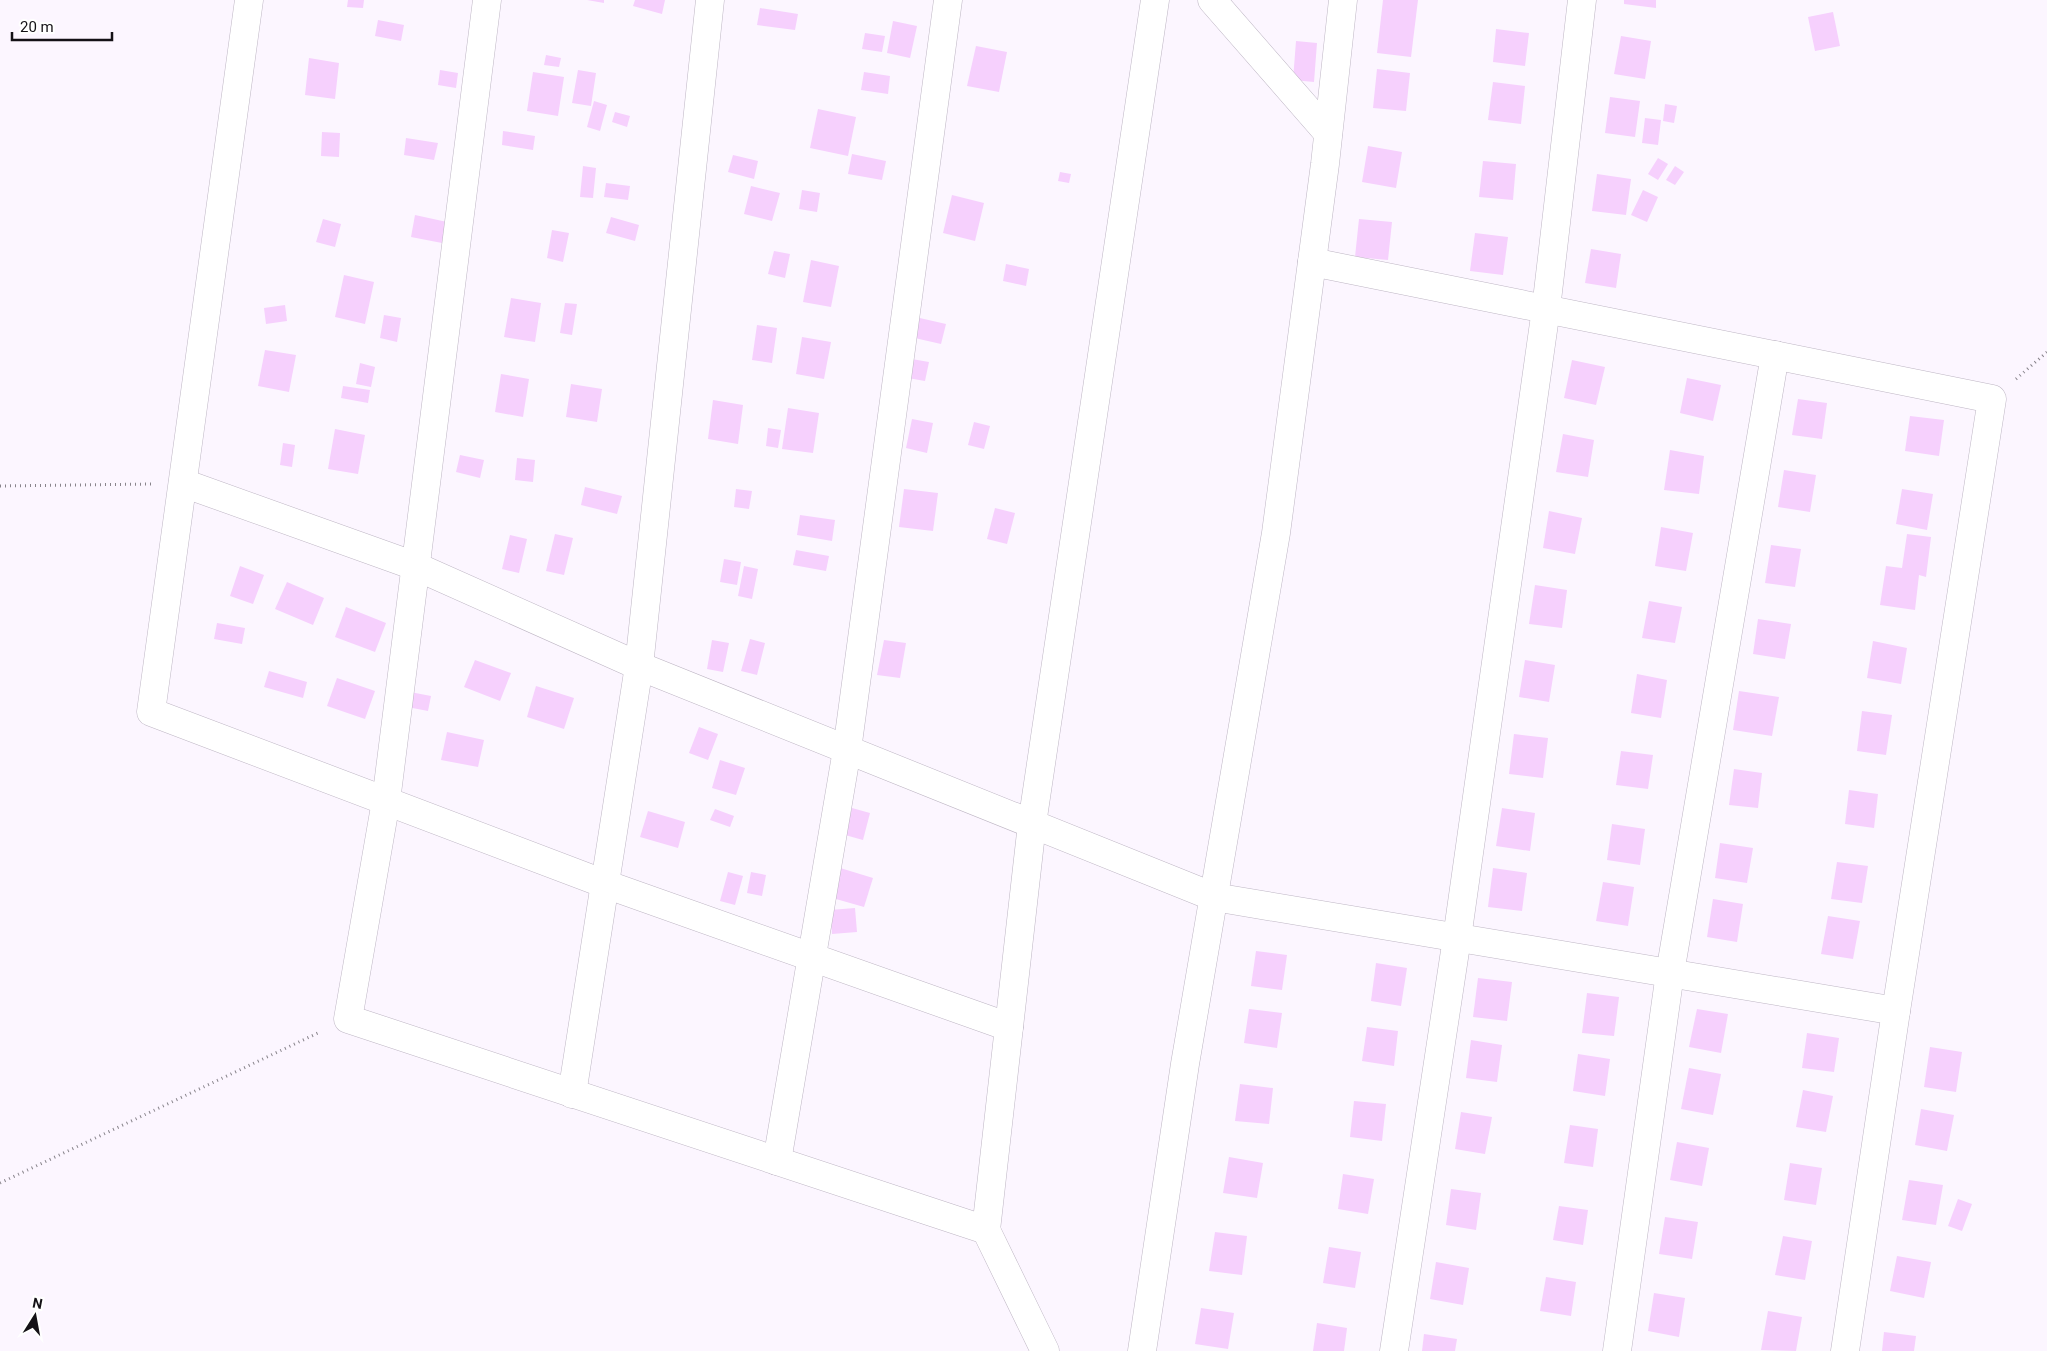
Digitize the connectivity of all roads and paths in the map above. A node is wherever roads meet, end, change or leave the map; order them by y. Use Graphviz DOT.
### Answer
graph roads {
  1 [pos="249,0"];
  2 [pos="487,0"];
  3 [pos="710,0"];
  4 [pos="948,0"];
  5 [pos="1155,0"];
  6 [pos="1212,0"];
  7 [pos="1343,0"];
  8 [pos="1582,0"];
  9 [pos="1328,134"];
  10 [pos="1312,262"];
  11 [pos="1546,309"];
  12 [pos="2047,352"];
  13 [pos="1775,355"];
  14 [pos="1992,399"];
  15 [pos="183,483"];
  16 [pos="0,486"];
  17 [pos="415,566"];
  18 [pos="639,666"];
  19 [pos="848,750"];
  20 [pos="386,801"];
  21 [pos="1032,824"];
  22 [pos="605,884"];
  23 [pos="1214,897"];
  24 [pos="1457,938"];
  25 [pos="812,957"];
  26 [pos="1670,973"];
  27 [pos="1896,1011"];
  28 [pos="348,1019"];
  29 [pos="1009,1027"];
  30 [pos="572,1094"];
  31 [pos="777,1161"];
  32 [pos="0,1183"];
  33 [pos="986,1230"];
  34 [pos="1045,1351"];
  35 [pos="1142,1351"];
  36 [pos="1394,1351"];
  37 [pos="1616,1351"];
  38 [pos="1845,1351"];
  1 -- 15 [label="street"];
  2 -- 17 [label="street"];
  3 -- 18 [label="street"];
  4 -- 19 [label="street"];
  5 -- 21 [label="street"];
  6 -- 9 [label="street"];
  7 -- 9 [label="street"];
  8 -- 11 [label="street"];
  9 -- 10 [label="street"];
  10 -- 11 [label="street"];
  10 -- 23 [label="street"];
  11 -- 13 [label="street"];
  11 -- 24 [label="street"];
  12 -- 14 [label="path"];
  13 -- 14 [label="street"];
  13 -- 26 [label="street"];
  14 -- 27 [label="street"];
  15 -- 16 [label="path"];
  15 -- 17 [label="street"];
  15 -- 20 [label="street"];
  17 -- 18 [label="street"];
  17 -- 20 [label="street"];
  18 -- 19 [label="street"];
  18 -- 22 [label="street"];
  19 -- 21 [label="street"];
  19 -- 25 [label="street"];
  20 -- 22 [label="street"];
  20 -- 28 [label="street"];
  21 -- 23 [label="street"];
  21 -- 29 [label="street"];
  22 -- 25 [label="street"];
  22 -- 30 [label="street"];
  23 -- 24 [label="street"];
  23 -- 35 [label="street"];
  24 -- 26 [label="street"];
  24 -- 36 [label="street"];
  25 -- 29 [label="street"];
  25 -- 31 [label="street"];
  26 -- 27 [label="street"];
  26 -- 37 [label="street"];
  27 -- 38 [label="street"];
  28 -- 30 [label="street"];
  28 -- 32 [label="path"];
  29 -- 33 [label="street"];
  30 -- 31 [label="street"];
  31 -- 33 [label="street"];
  33 -- 34 [label="street"];
}
